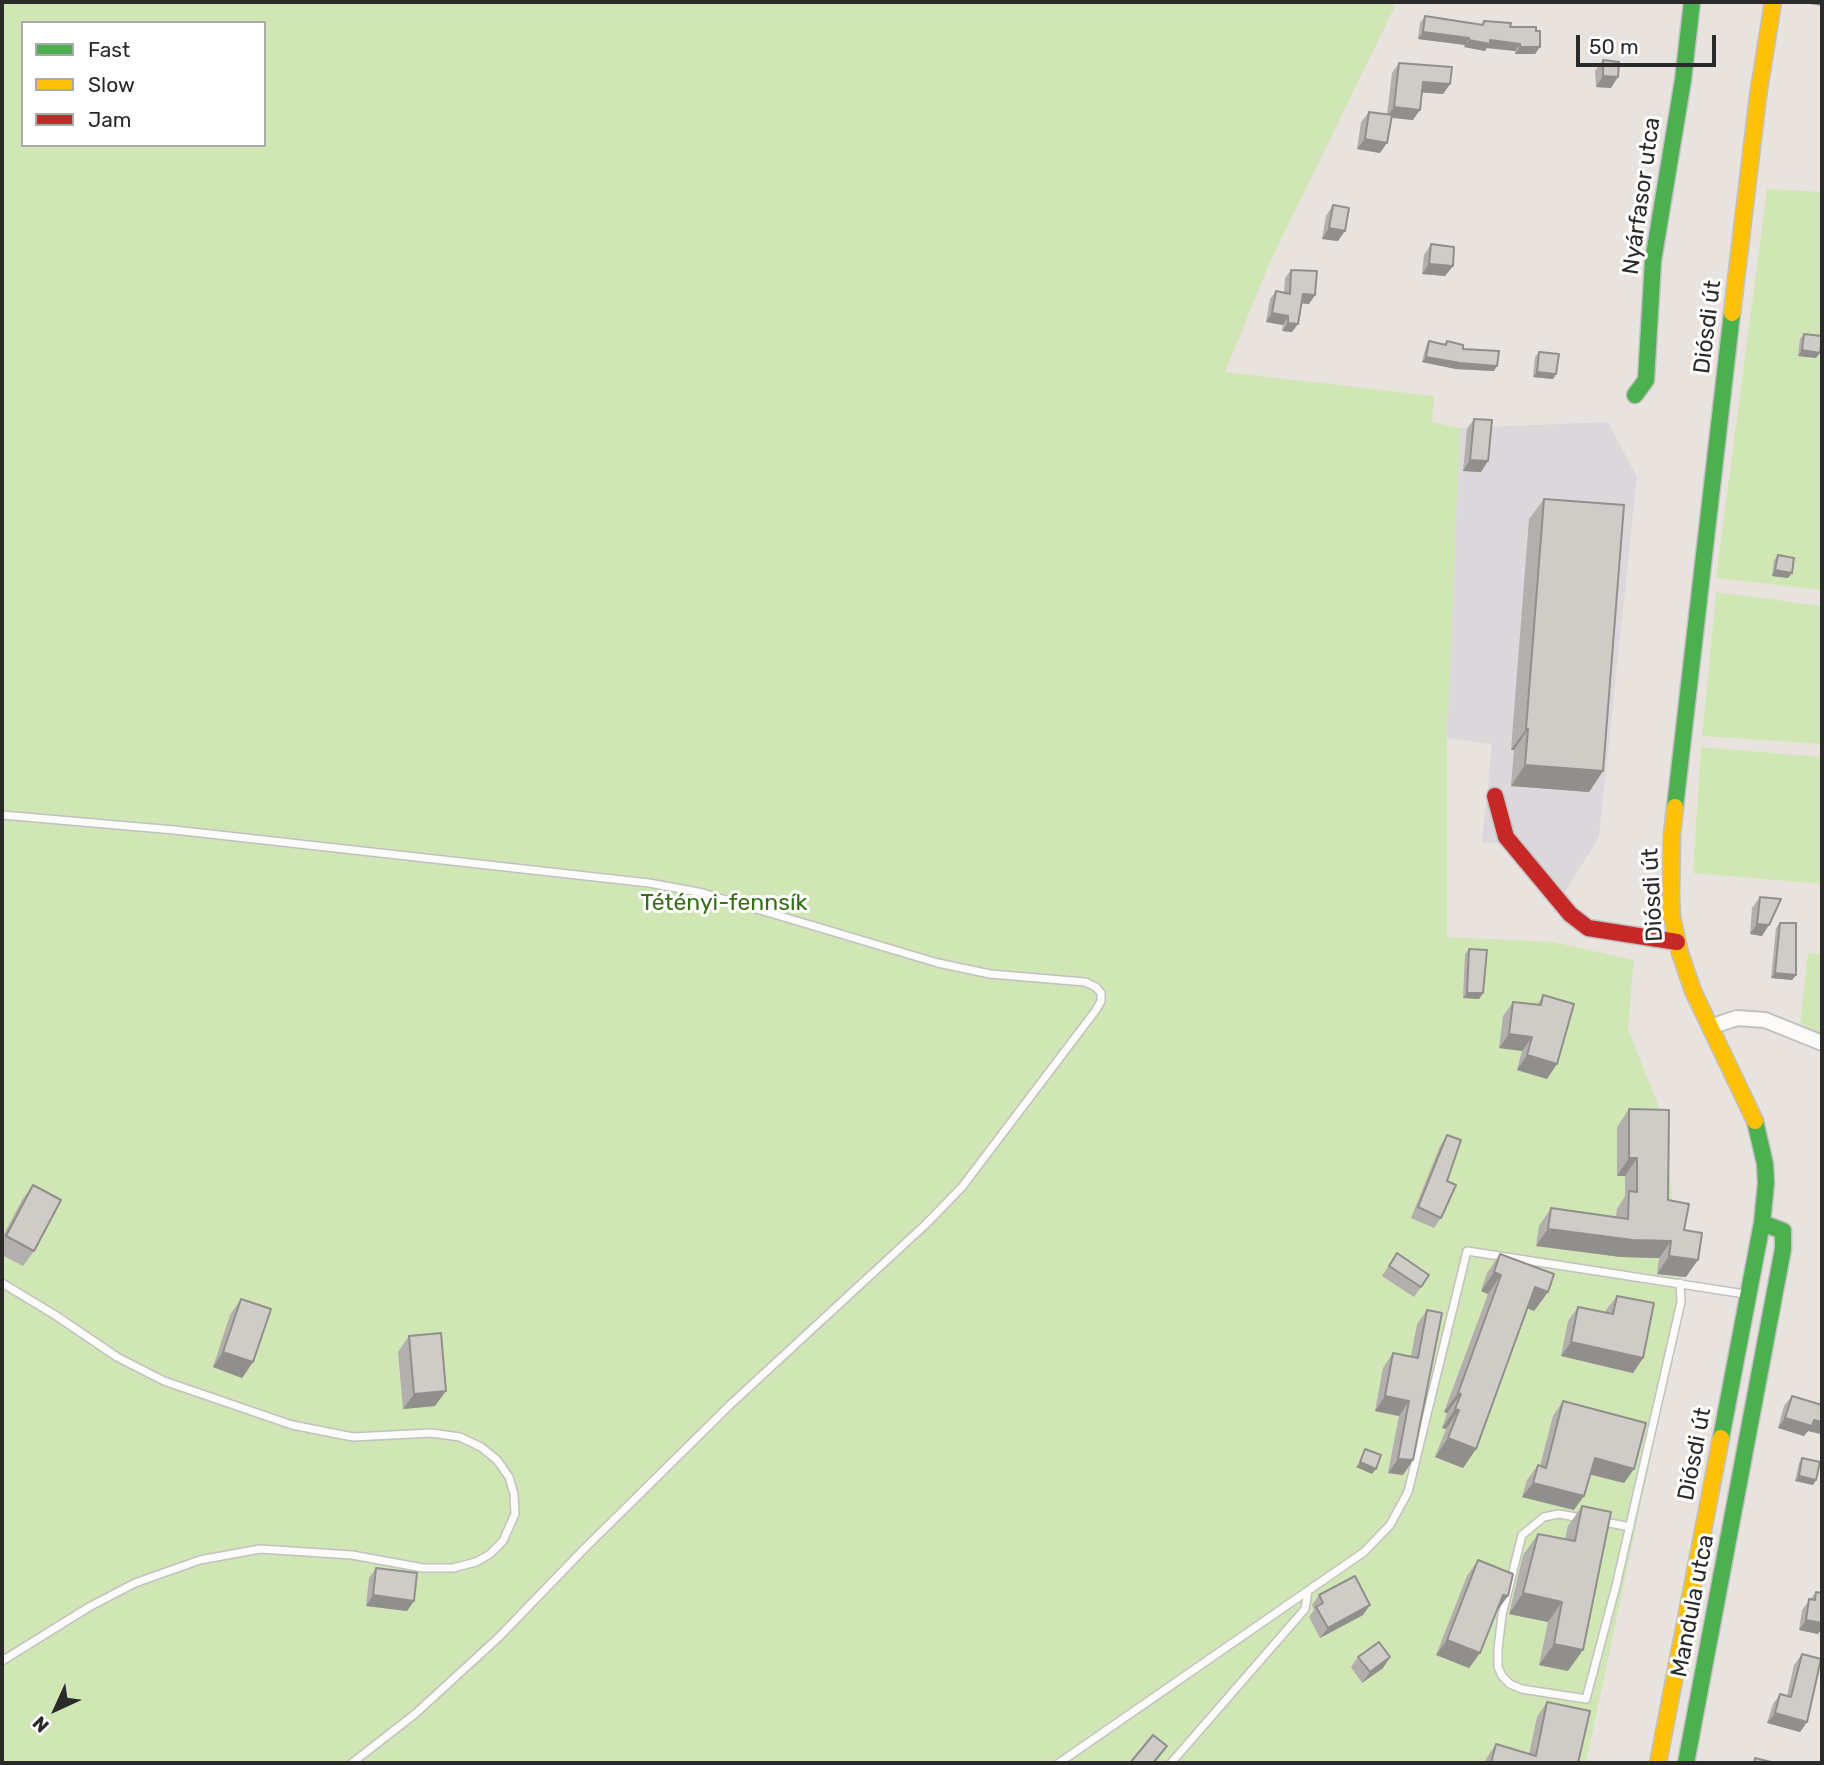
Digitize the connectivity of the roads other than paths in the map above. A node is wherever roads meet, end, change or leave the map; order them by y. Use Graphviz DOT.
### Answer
graph roads {
  1 [pos="1692,2"];
  2 [pos="1773,2"];
  3 [pos="1634,395"];
  4 [pos="1495,796"];
  5 [pos="2,815"];
  6 [pos="1677,942"];
  7 [pos="1710,1027"];
  8 [pos="1822,1043"];
  9 [pos="1762,1223"];
  10 [pos="2,1283"];
  11 [pos="1680,1283"];
  12 [pos="1749,1295"];
  13 [pos="1630,1527"];
  14 [pos="1308,1591"];
  15 [pos="2,1661"];
  16 [pos="352,1763"];
  17 [pos="1059,1763"];
  18 [pos="1171,1763"];
  19 [pos="1658,1763"];
  20 [pos="1686,1763"];
  1 -- 3 [label="main road, Nyárfasor utca"];
  2 -- 6 [label="main road, Diósdi út"];
  4 -- 6 [label="main road"];
  5 -- 16 [label="lane"];
  6 -- 7 [label="main road, Diósdi út"];
  7 -- 8 [label="street"];
  7 -- 9 [label="main road, Diósdi út"];
  9 -- 12 [label="main road, Diósdi út"];
  9 -- 20 [label="main road, Mandula utca"];
  10 -- 15 [label="lane"];
  11 -- 12 [label="lane"];
  11 -- 13 [label="lane"];
  11 -- 14 [label="lane"];
  12 -- 19 [label="main road, Diósdi út"];
  13 -- 13 [label="lane"];
  14 -- 17 [label="lane"];
  14 -- 18 [label="lane"];
}
